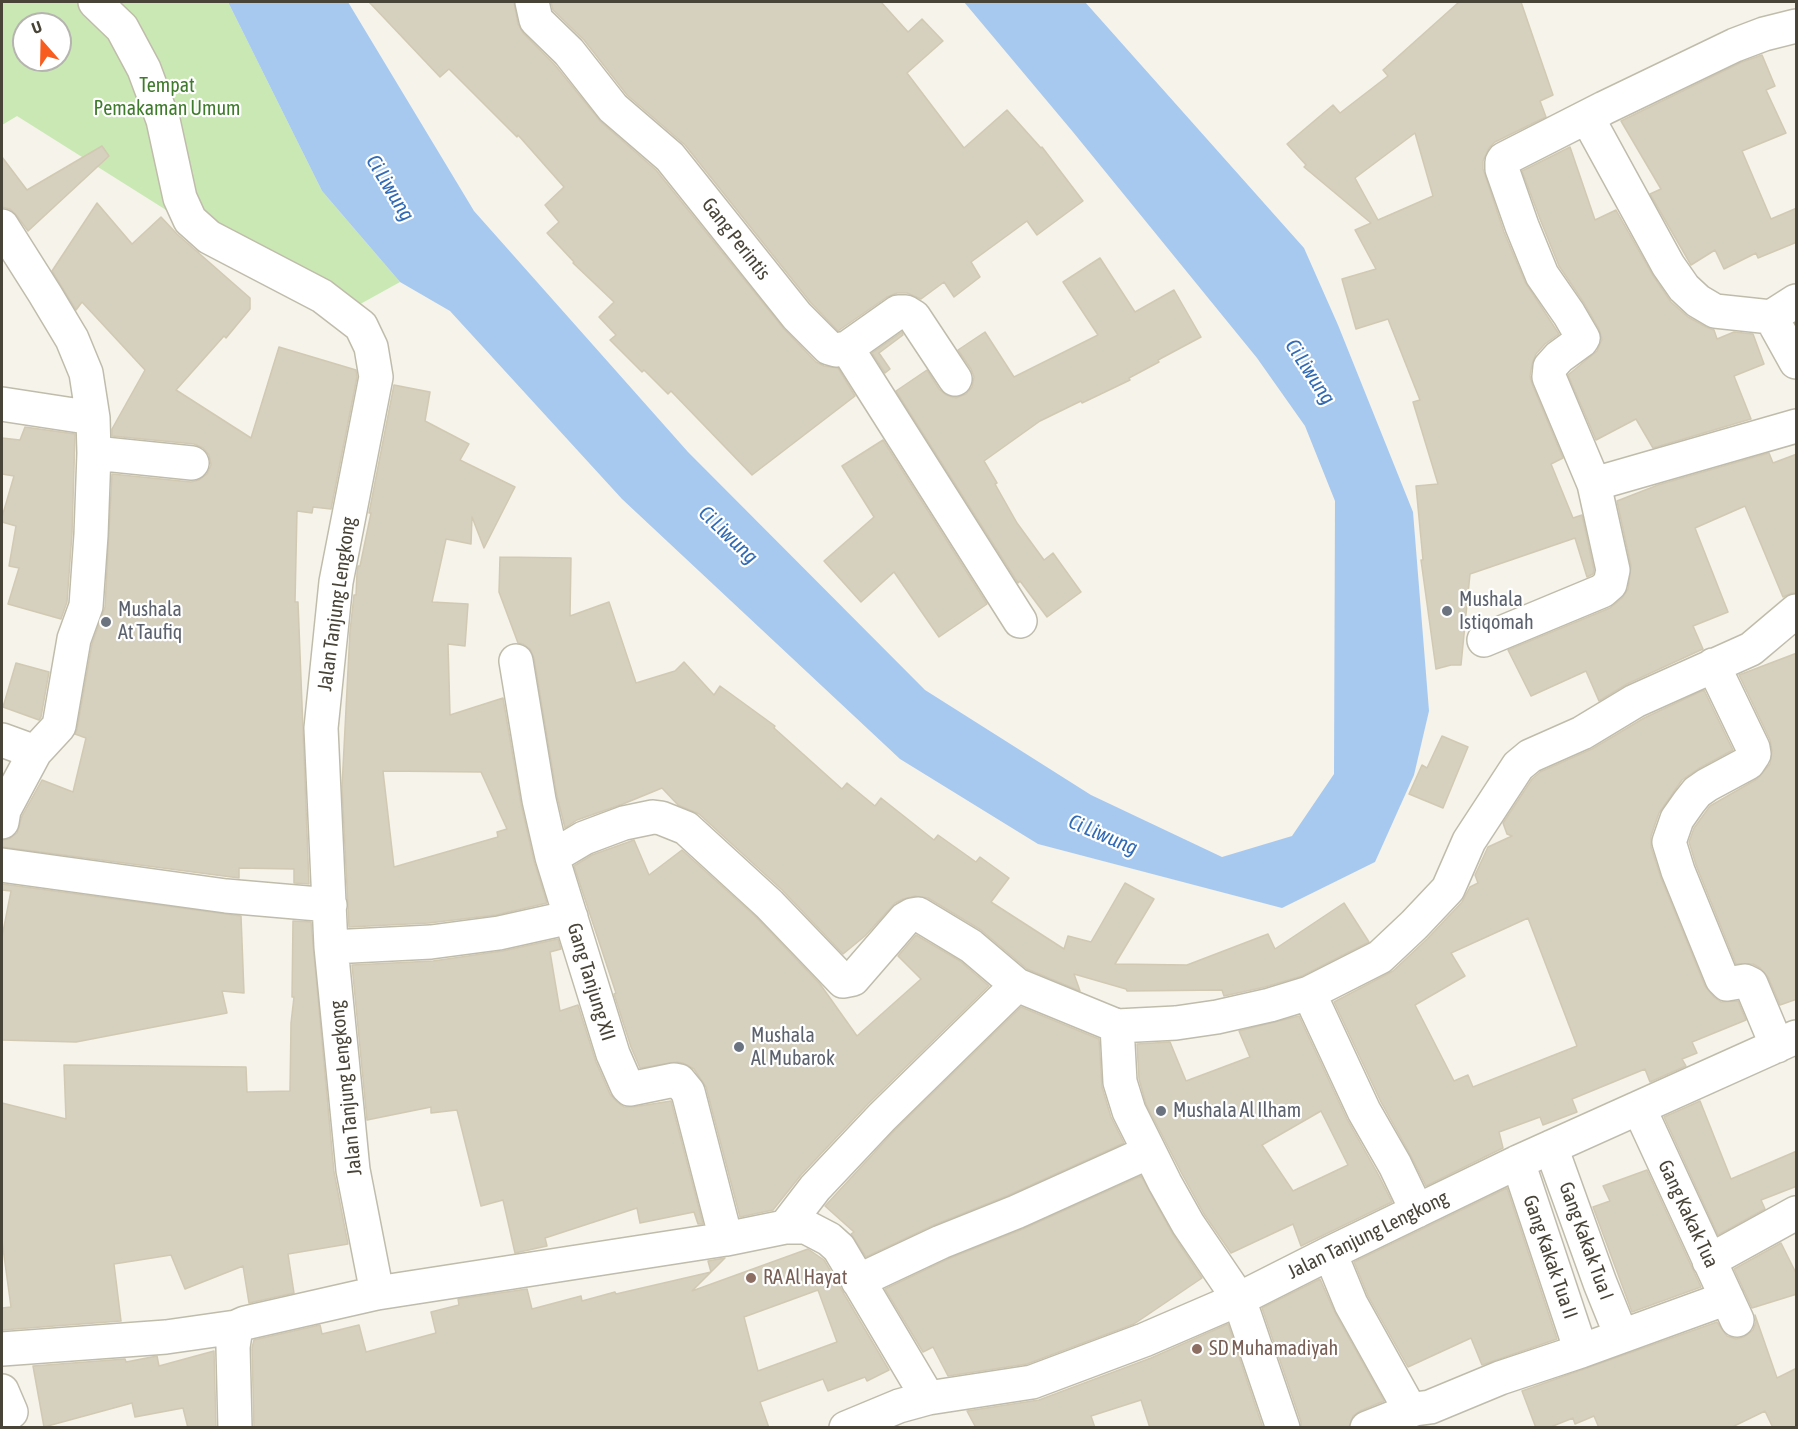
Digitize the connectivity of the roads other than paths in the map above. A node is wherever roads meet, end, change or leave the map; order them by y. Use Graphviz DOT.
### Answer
graph roads {
  1 [pos="95,2"];
  2 [pos="532,2"];
  3 [pos="1797,26"];
  4 [pos="1587,117"];
  5 [pos="2,226"];
  6 [pos="1784,309"];
  7 [pos="847,348"];
  8 [pos="1797,362"];
  9 [pos="955,379"];
  10 [pos="2,404"];
  11 [pos="93,418"];
  12 [pos="1797,426"];
  13 [pos="94,453"];
  14 [pos="192,463"];
  15 [pos="1594,484"];
  16 [pos="1797,611"];
  17 [pos="1020,621"];
  18 [pos="1484,640"];
  19 [pos="516,661"];
  20 [pos="1713,665"];
  21 [pos="2,740"];
  22 [pos="36,752"];
  23 [pos="2,822"];
  24 [pos="552,857"];
  25 [pos="2,865"];
  26 [pos="330,905"];
  27 [pos="571,917"];
  28 [pos="331,947"];
  29 [pos="1017,985"];
  30 [pos="1309,993"];
  31 [pos="1117,1026"];
  32 [pos="1787,1042"];
  33 [pos="1639,1108"];
  34 [pos="1551,1147"];
  35 [pos="1149,1152"];
  36 [pos="1518,1162"];
  37 [pos="1417,1211"];
  38 [pos="1797,1213"];
  39 [pos="785,1227"];
  40 [pos="726,1239"];
  41 [pos="1330,1253"];
  42 [pos="1709,1261"];
  43 [pos="858,1281"];
  44 [pos="377,1293"];
  45 [pos="1239,1299"];
  46 [pos="236,1327"];
  47 [pos="1621,1335"];
  48 [pos="2,1349"];
  49 [pos="1581,1351"];
  50 [pos="928,1398"];
  51 [pos="1414,1409"];
  52 [pos="235,1428"];
  53 [pos="846,1428"];
  54 [pos="1283,1428"];
  55 [pos="1367,1428"];
  1 -- 26 [label="street, Jalan Tanjung Lengkong"];
  2 -- 7 [label="street, Gang Perintis"];
  3 -- 4 [label="street"];
  4 -- 6 [label="street"];
  4 -- 15 [label="street"];
  5 -- 11 [label="street"];
  6 -- 8 [label="street"];
  7 -- 9 [label="street"];
  7 -- 17 [label="street"];
  10 -- 11 [label="street"];
  11 -- 13 [label="street"];
  12 -- 15 [label="street"];
  13 -- 14 [label="street"];
  13 -- 22 [label="street"];
  15 -- 18 [label="street"];
  16 -- 20 [label="street"];
  19 -- 24 [label="street, Gang Tanjung XII"];
  20 -- 30 [label="street"];
  20 -- 32 [label="street"];
  21 -- 22 [label="street"];
  22 -- 23 [label="street"];
  24 -- 27 [label="street, Gang Tanjung XII"];
  24 -- 29 [label="street"];
  25 -- 26 [label="street"];
  26 -- 28 [label="street, Jalan Tanjung Lengkong"];
  27 -- 28 [label="street"];
  27 -- 40 [label="street, Gang Tanjung XII"];
  28 -- 44 [label="street, Jalan Tanjung Lengkong"];
  29 -- 31 [label="street"];
  29 -- 39 [label="street"];
  30 -- 31 [label="street"];
  30 -- 37 [label="street"];
  31 -- 35 [label="street"];
  32 -- 33 [label="street, Jalan Tanjung Lengkong"];
  33 -- 34 [label="street, Jalan Tanjung Lengkong"];
  33 -- 42 [label="street, Gang Kakak Tua"];
  34 -- 36 [label="street, Jalan Tanjung Lengkong"];
  34 -- 47 [label="street, Gang Kakak Tua I"];
  35 -- 43 [label="street"];
  35 -- 45 [label="street"];
  36 -- 37 [label="street, Jalan Tanjung Lengkong"];
  36 -- 49 [label="street, Gang Kakak Tua II"];
  37 -- 41 [label="street, Jalan Tanjung Lengkong"];
  38 -- 42 [label="street"];
  39 -- 40 [label="street"];
  39 -- 43 [label="street"];
  40 -- 44 [label="street"];
  41 -- 45 [label="street, Jalan Tanjung Lengkong"];
  41 -- 51 [label="street"];
  42 -- 47 [label="street, Gang Kakak Tua"];
  43 -- 50 [label="street"];
  44 -- 46 [label="street"];
  45 -- 50 [label="street, Jalan Tanjung Lengkong"];
  45 -- 54 [label="street"];
  46 -- 48 [label="street"];
  46 -- 52 [label="street"];
  47 -- 49 [label="street"];
  49 -- 51 [label="street"];
  50 -- 53 [label="street, Jalan Tanjung Lengkong"];
  51 -- 55 [label="street"];
}
